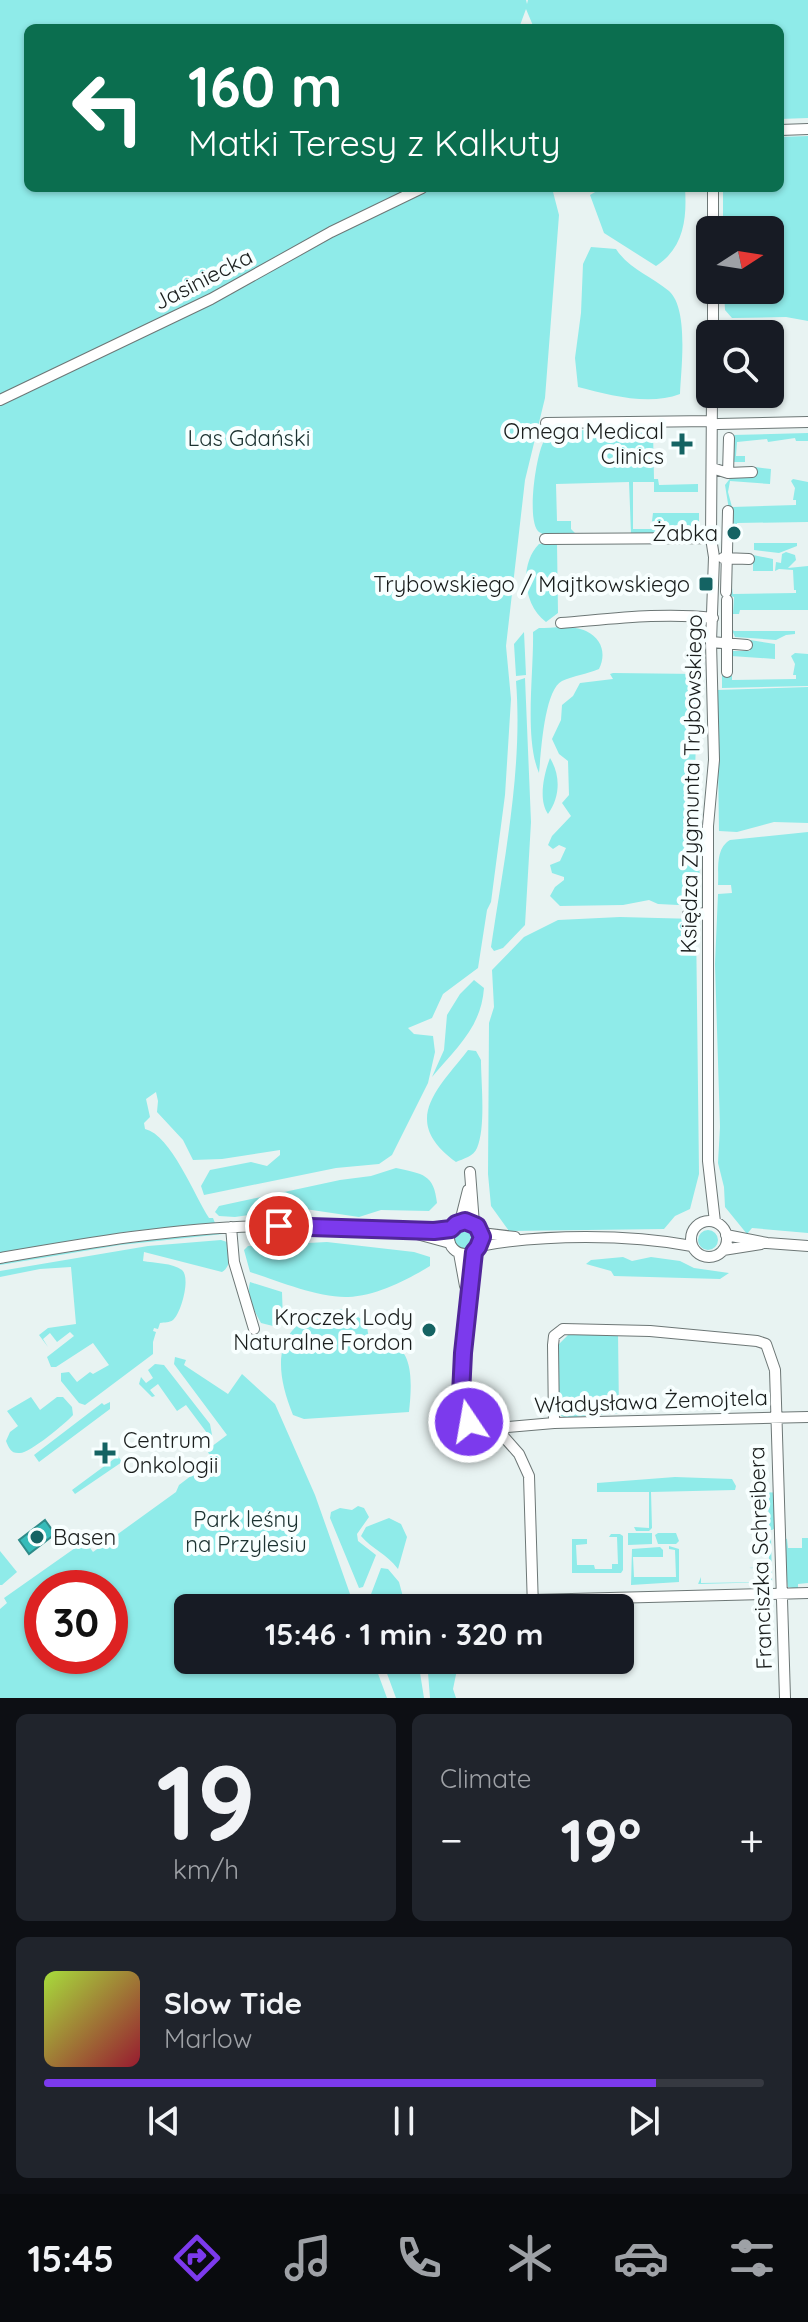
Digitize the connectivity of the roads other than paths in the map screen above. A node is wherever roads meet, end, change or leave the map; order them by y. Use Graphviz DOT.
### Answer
graph roads {
  1 [pos="808,129"];
  2 [pos="784,130"];
  3 [pos="414,192"];
  4 [pos="713,192"];
  5 [pos="713,216"];
  6 [pos="0,400"];
  7 [pos="713,408"];
  8 [pos="808,422"];
  9 [pos="546,423"];
  10 [pos="715,423"];
  11 [pos="729,438"];
  12 [pos="712,468"];
  13 [pos="752,472"];
  14 [pos="728,473"];
  15 [pos="728,511"];
  16 [pos="711,538"];
  17 [pos="545,539"];
  18 [pos="714,557"];
  19 [pos="727,559"];
  20 [pos="749,559"];
  21 [pos="713,618"];
  22 [pos="561,623"];
  23 [pos="711,642"];
  24 [pos="727,645"];
  25 [pos="747,645"];
  26 [pos="727,672"];
  27 [pos="708,913"];
  28 [pos="688,914"];
  29 [pos="708,1174"];
  30 [pos="702,1222"];
  31 [pos="715,1222"];
  32 [pos="474,1224"];
  33 [pos="456,1226"];
  34 [pos="231,1227"];
  35 [pos="404,1231"];
  36 [pos="481,1233"];
  37 [pos="691,1233"];
  38 [pos="726,1235"];
  39 [pos="534,1239"];
  40 [pos="649,1240"];
  41 [pos="450,1243"];
  42 [pos="767,1243"];
  43 [pos="692,1246"];
  44 [pos="808,1246"];
  45 [pos="476,1249"];
  46 [pos="723,1250"];
  47 [pos="459,1253"];
  48 [pos="0,1258"];
  49 [pos="468,1304"];
  50 [pos="254,1329"];
  51 [pos="776,1417"];
  52 [pos="808,1417"];
  53 [pos="554,1423"];
  54 [pos="496,1428"];
  55 [pos="781,1593"];
  56 [pos="808,1593"];
  57 [pos="533,1594"];
  58 [pos="634,1600"];
  59 [pos="785,1698"];
  1 -- 2 [label="street"];
  3 -- 6 [label="street, Jasiniecka"];
  4 -- 5 [label="street"];
  7 -- 10 [label="street, Księdza Zygmunta Trybowskiego"];
  8 -- 10 [label="street"];
  9 -- 10 [label="street"];
  10 -- 12 [label="street, Księdza Zygmunta Trybowskiego"];
  11 -- 14 [label="street"];
  12 -- 14 [label="street"];
  12 -- 16 [label="street, Księdza Zygmunta Trybowskiego"];
  13 -- 14 [label="street"];
  15 -- 19 [label="street"];
  16 -- 17 [label="street"];
  16 -- 18 [label="street, Księdza Zygmunta Trybowskiego"];
  18 -- 19 [label="street"];
  18 -- 21 [label="street, Księdza Zygmunta Trybowskiego"];
  19 -- 20 [label="street"];
  19 -- 24 [label="street"];
  21 -- 22 [label="street"];
  21 -- 23 [label="street, Księdza Zygmunta Trybowskiego"];
  23 -- 24 [label="street"];
  23 -- 27 [label="street, Księdza Zygmunta Trybowskiego"];
  24 -- 25 [label="street"];
  24 -- 26 [label="street"];
  27 -- 28 [label="street"];
  27 -- 29 [label="street, Księdza Zygmunta Trybowskiego"];
  29 -- 30 [label="street, Księdza Zygmunta Trybowskiego"];
  29 -- 31 [label="street, Księdza Zygmunta Trybowskiego"];
  30 -- 31 [label="street"];
  30 -- 37 [label="street"];
  31 -- 38 [label="street"];
  32 -- 33 [label="street"];
  32 -- 33 [label="street"];
  32 -- 36 [label="street"];
  33 -- 35 [label="street"];
  33 -- 41 [label="street"];
  34 -- 35 [label="street"];
  34 -- 48 [label="street"];
  34 -- 50 [label="street"];
  35 -- 41 [label="street"];
  36 -- 39 [label="street"];
  36 -- 45 [label="street"];
  37 -- 40 [label="street"];
  37 -- 43 [label="street"];
  38 -- 42 [label="street"];
  38 -- 46 [label="street"];
  39 -- 40 [label="street"];
  39 -- 45 [label="street"];
  40 -- 43 [label="street"];
  41 -- 47 [label="street"];
  42 -- 44 [label="street"];
  42 -- 46 [label="street"];
  43 -- 46 [label="street"];
  45 -- 47 [label="street"];
  45 -- 49 [label="street"];
  47 -- 49 [label="street"];
  49 -- 54 [label="street"];
  51 -- 52 [label="street, Władysława Żemojtela"];
  51 -- 53 [label="street, Władysława Żemojtela"];
  51 -- 53 [label="street, Franciszka Schreibera"];
  51 -- 55 [label="street, Franciszka Schreibera"];
  53 -- 54 [label="street, Władysława Żemojtela"];
  54 -- 57 [label="street"];
  55 -- 56 [label="street"];
  55 -- 58 [label="street"];
  55 -- 59 [label="street, Franciszka Schreibera"];
}
